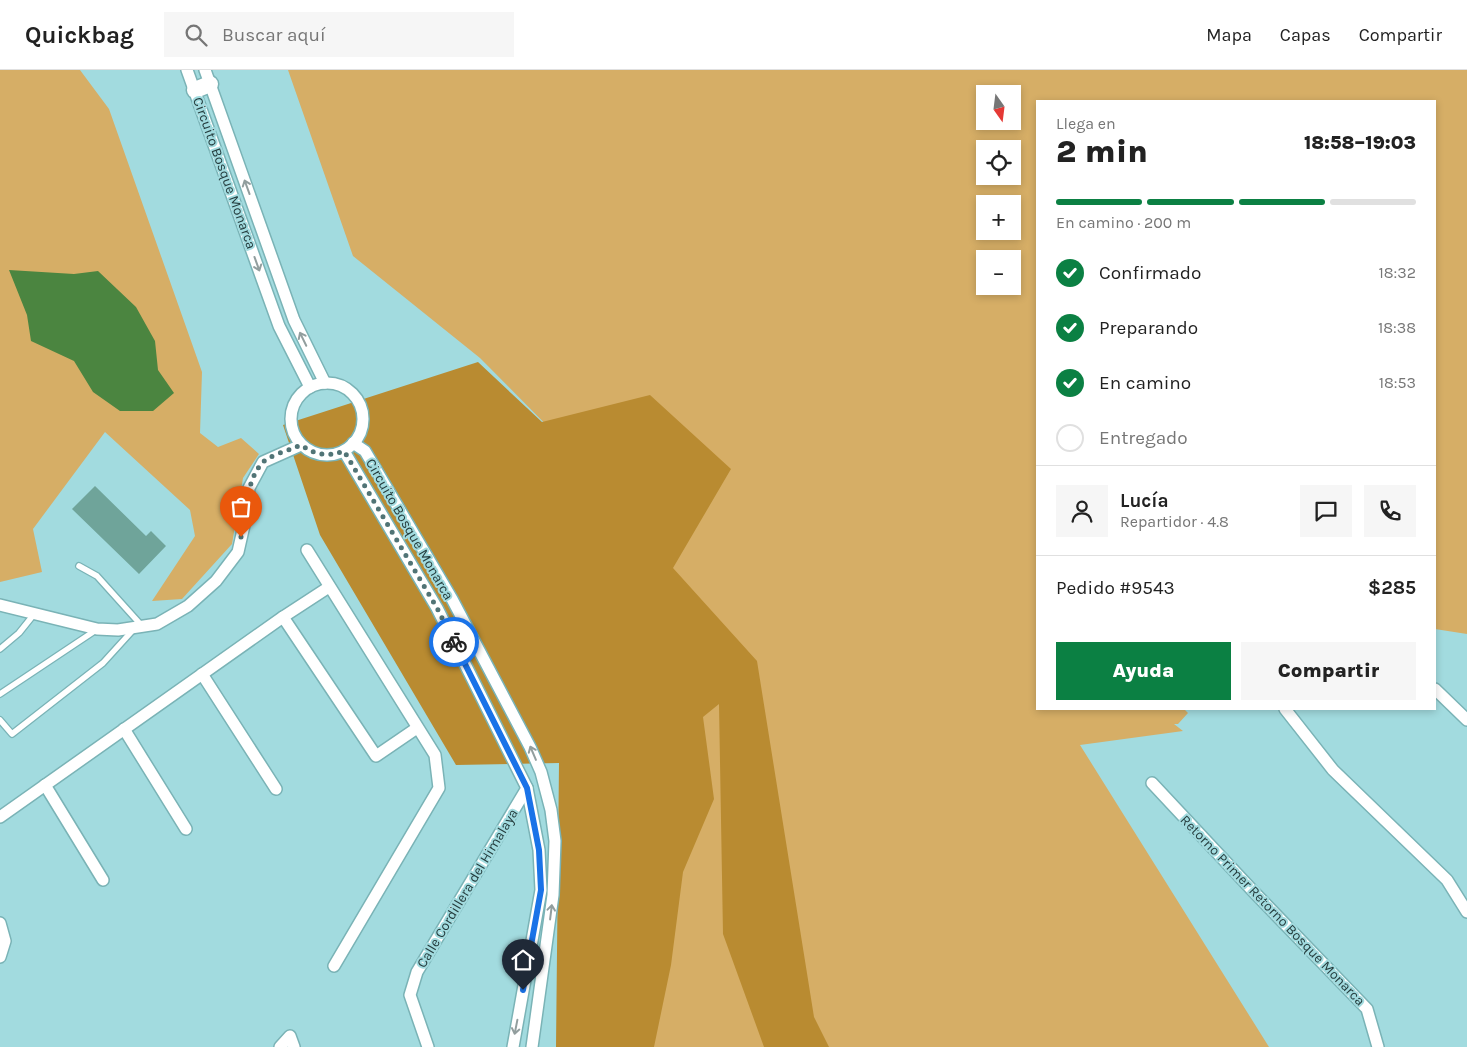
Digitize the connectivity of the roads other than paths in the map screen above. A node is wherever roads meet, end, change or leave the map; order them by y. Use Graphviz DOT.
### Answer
graph roads {
  1 [pos="187,70"];
  2 [pos="208,77"];
  3 [pos="194,90"];
  4 [pos="325,383"];
  5 [pos="310,387"];
  6 [pos="353,443"];
  7 [pos="301,445"];
  8 [pos="344,451"];
  9 [pos="307,550"];
  10 [pos="79,566"];
  11 [pos="329,586"];
  12 [pos="0,605"];
  13 [pos="35,612"];
  14 [pos="283,617"];
  15 [pos="139,626"];
  16 [pos="97,629"];
  17 [pos="0,649"];
  18 [pos="202,674"];
  19 [pos="1436,690"];
  20 [pos="0,694"];
  21 [pos="1286,710"];
  22 [pos="0,720"];
  23 [pos="1467,720"];
  24 [pos="417,728"];
  25 [pos="124,729"];
  26 [pos="1152,783"];
  27 [pos="45,785"];
  28 [pos="527,788"];
  29 [pos="276,789"];
  30 [pos="0,817"];
  31 [pos="186,829"];
  32 [pos="103,880"];
  33 [pos="1467,912"];
  34 [pos="0,923"];
  35 [pos="0,957"];
  36 [pos="334,966"];
  37 [pos="280,1047"];
  38 [pos="294,1047"];
  39 [pos="428,1047"];
  40 [pos="513,1047"];
  41 [pos="532,1047"];
  42 [pos="1378,1047"];
  1 -- 3 [label="street, Circuito Bosque Monarca"];
  2 -- 3 [label="street"];
  4 -- 2 [label="street, Circuito Bosque Monarca, one-way"];
  3 -- 5 [label="street, Circuito Bosque Monarca, one-way"];
  4 -- 5 [label="street"];
  4 -- 6 [label="street"];
  5 -- 7 [label="street"];
  6 -- 8 [label="street"];
  41 -- 6 [label="street, Circuito Bosque Monarca, one-way"];
  7 -- 8 [label="street"];
  7 -- 15 [label="street"];
  8 -- 28 [label="street, Circuito Bosque Monarca"];
  9 -- 11 [label="street"];
  10 -- 15 [label="lane"];
  11 -- 14 [label="street"];
  11 -- 24 [label="street"];
  12 -- 13 [label="street"];
  13 -- 16 [label="street"];
  13 -- 17 [label="lane"];
  14 -- 18 [label="street"];
  14 -- 24 [label="street"];
  15 -- 16 [label="street"];
  15 -- 22 [label="lane"];
  16 -- 20 [label="lane"];
  18 -- 25 [label="street"];
  18 -- 29 [label="street"];
  19 -- 23 [label="street"];
  21 -- 33 [label="street"];
  24 -- 36 [label="street"];
  25 -- 27 [label="street"];
  25 -- 31 [label="street"];
  26 -- 42 [label="street, Retorno Primer Retorno Bosque Monarca"];
  27 -- 30 [label="street"];
  27 -- 32 [label="street"];
  28 -- 39 [label="street, Calle Cordillera del Himalaya"];
  28 -- 40 [label="street, Circuito Bosque Monarca, one-way"];
  34 -- 35 [label="street"];
  37 -- 38 [label="street"];
}
